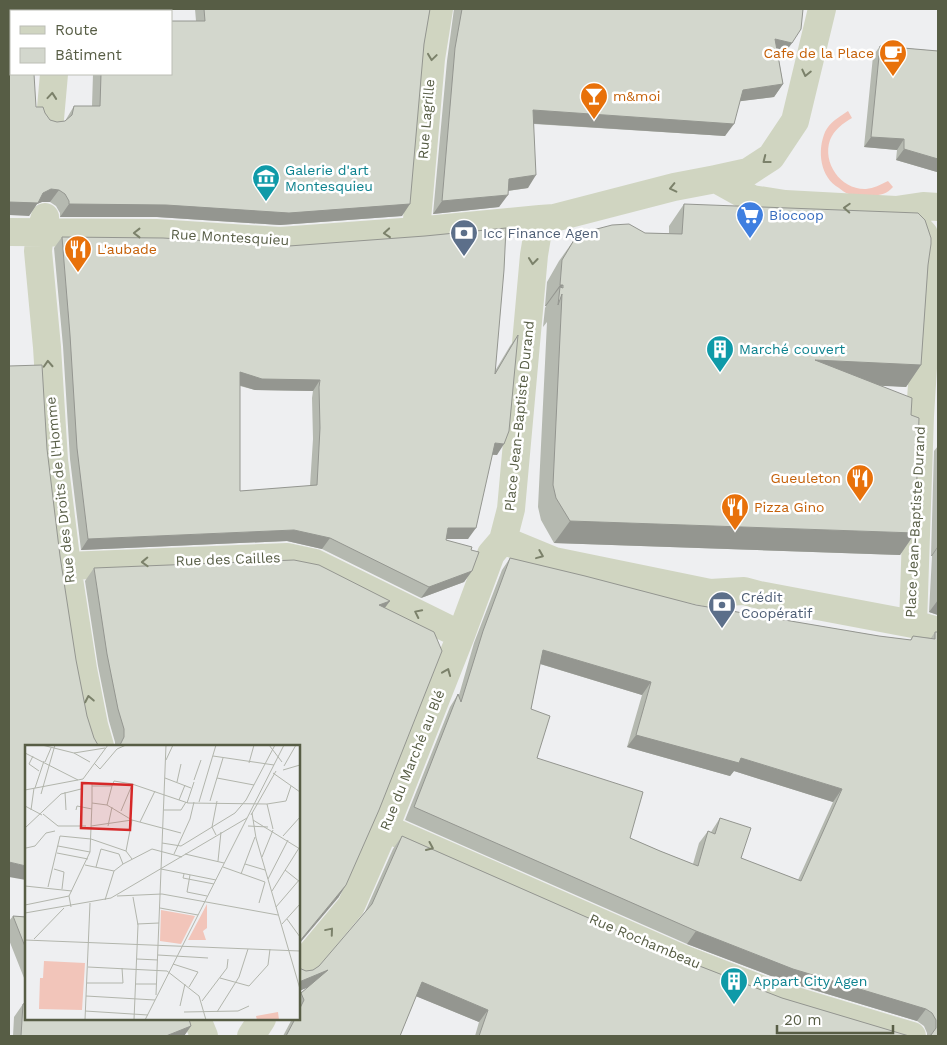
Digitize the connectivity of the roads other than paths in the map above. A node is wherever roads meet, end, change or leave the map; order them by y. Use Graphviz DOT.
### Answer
graph roads {
  1 [pos="439,9"];
  2 [pos="822,9"];
  3 [pos="54,75"];
  4 [pos="50,119"];
  5 [pos="716,179"];
  6 [pos="938,207"];
  7 [pos="896,210"];
  8 [pos="540,219"];
  9 [pos="42,225"];
  10 [pos="416,231"];
  11 [pos="9,232"];
  12 [pos="919,416"];
  13 [pos="503,540"];
  14 [pos="67,566"];
  15 [pos="913,624"];
  16 [pos="938,631"];
  17 [pos="461,635"];
  18 [pos="100,745"];
  19 [pos="385,828"];
  20 [pos="300,967"];
  21 [pos="197,1020"];
  22 [pos="261,1020"];
  23 [pos="204,1036"];
  24 [pos="251,1036"];
  25 [pos="912,1036"];
  1 -- 10 [label="street, Rue Lagrille, one-way"];
  2 -- 5 [label="street, one-way"];
  4 -- 3 [label="street, one-way"];
  7 -- 5 [label="street, one-way"];
  5 -- 8 [label="street, one-way"];
  6 -- 7 [label="street"];
  7 -- 12 [label="street, Place Jean-Baptiste Durand"];
  8 -- 10 [label="street, Rue Montesquieu"];
  8 -- 13 [label="street, Place Jean-Baptiste Durand, one-way"];
  10 -- 9 [label="street, Rue Montesquieu, one-way"];
  9 -- 11 [label="street, Rue Montesquieu"];
  14 -- 9 [label="street, Rue des Droits de l'Homme, one-way"];
  12 -- 15 [label="street, Place Jean-Baptiste Durand"];
  13 -- 15 [label="street, Place Jean-Baptiste Durand, one-way"];
  13 -- 17 [label="street, Rue du Marché au Blé"];
  17 -- 14 [label="street, Rue des Cailles, one-way"];
  18 -- 14 [label="street, Rue des Droits de l'Homme, one-way"];
  15 -- 16 [label="street"];
  19 -- 17 [label="street, Rue du Marché au Blé, one-way"];
  20 -- 19 [label="street, Rue du Marché au Blé, one-way"];
  19 -- 25 [label="street, Rue Rochambeau, one-way"];
  21 -- 23 [label="street"];
  22 -- 24 [label="street"];
}
